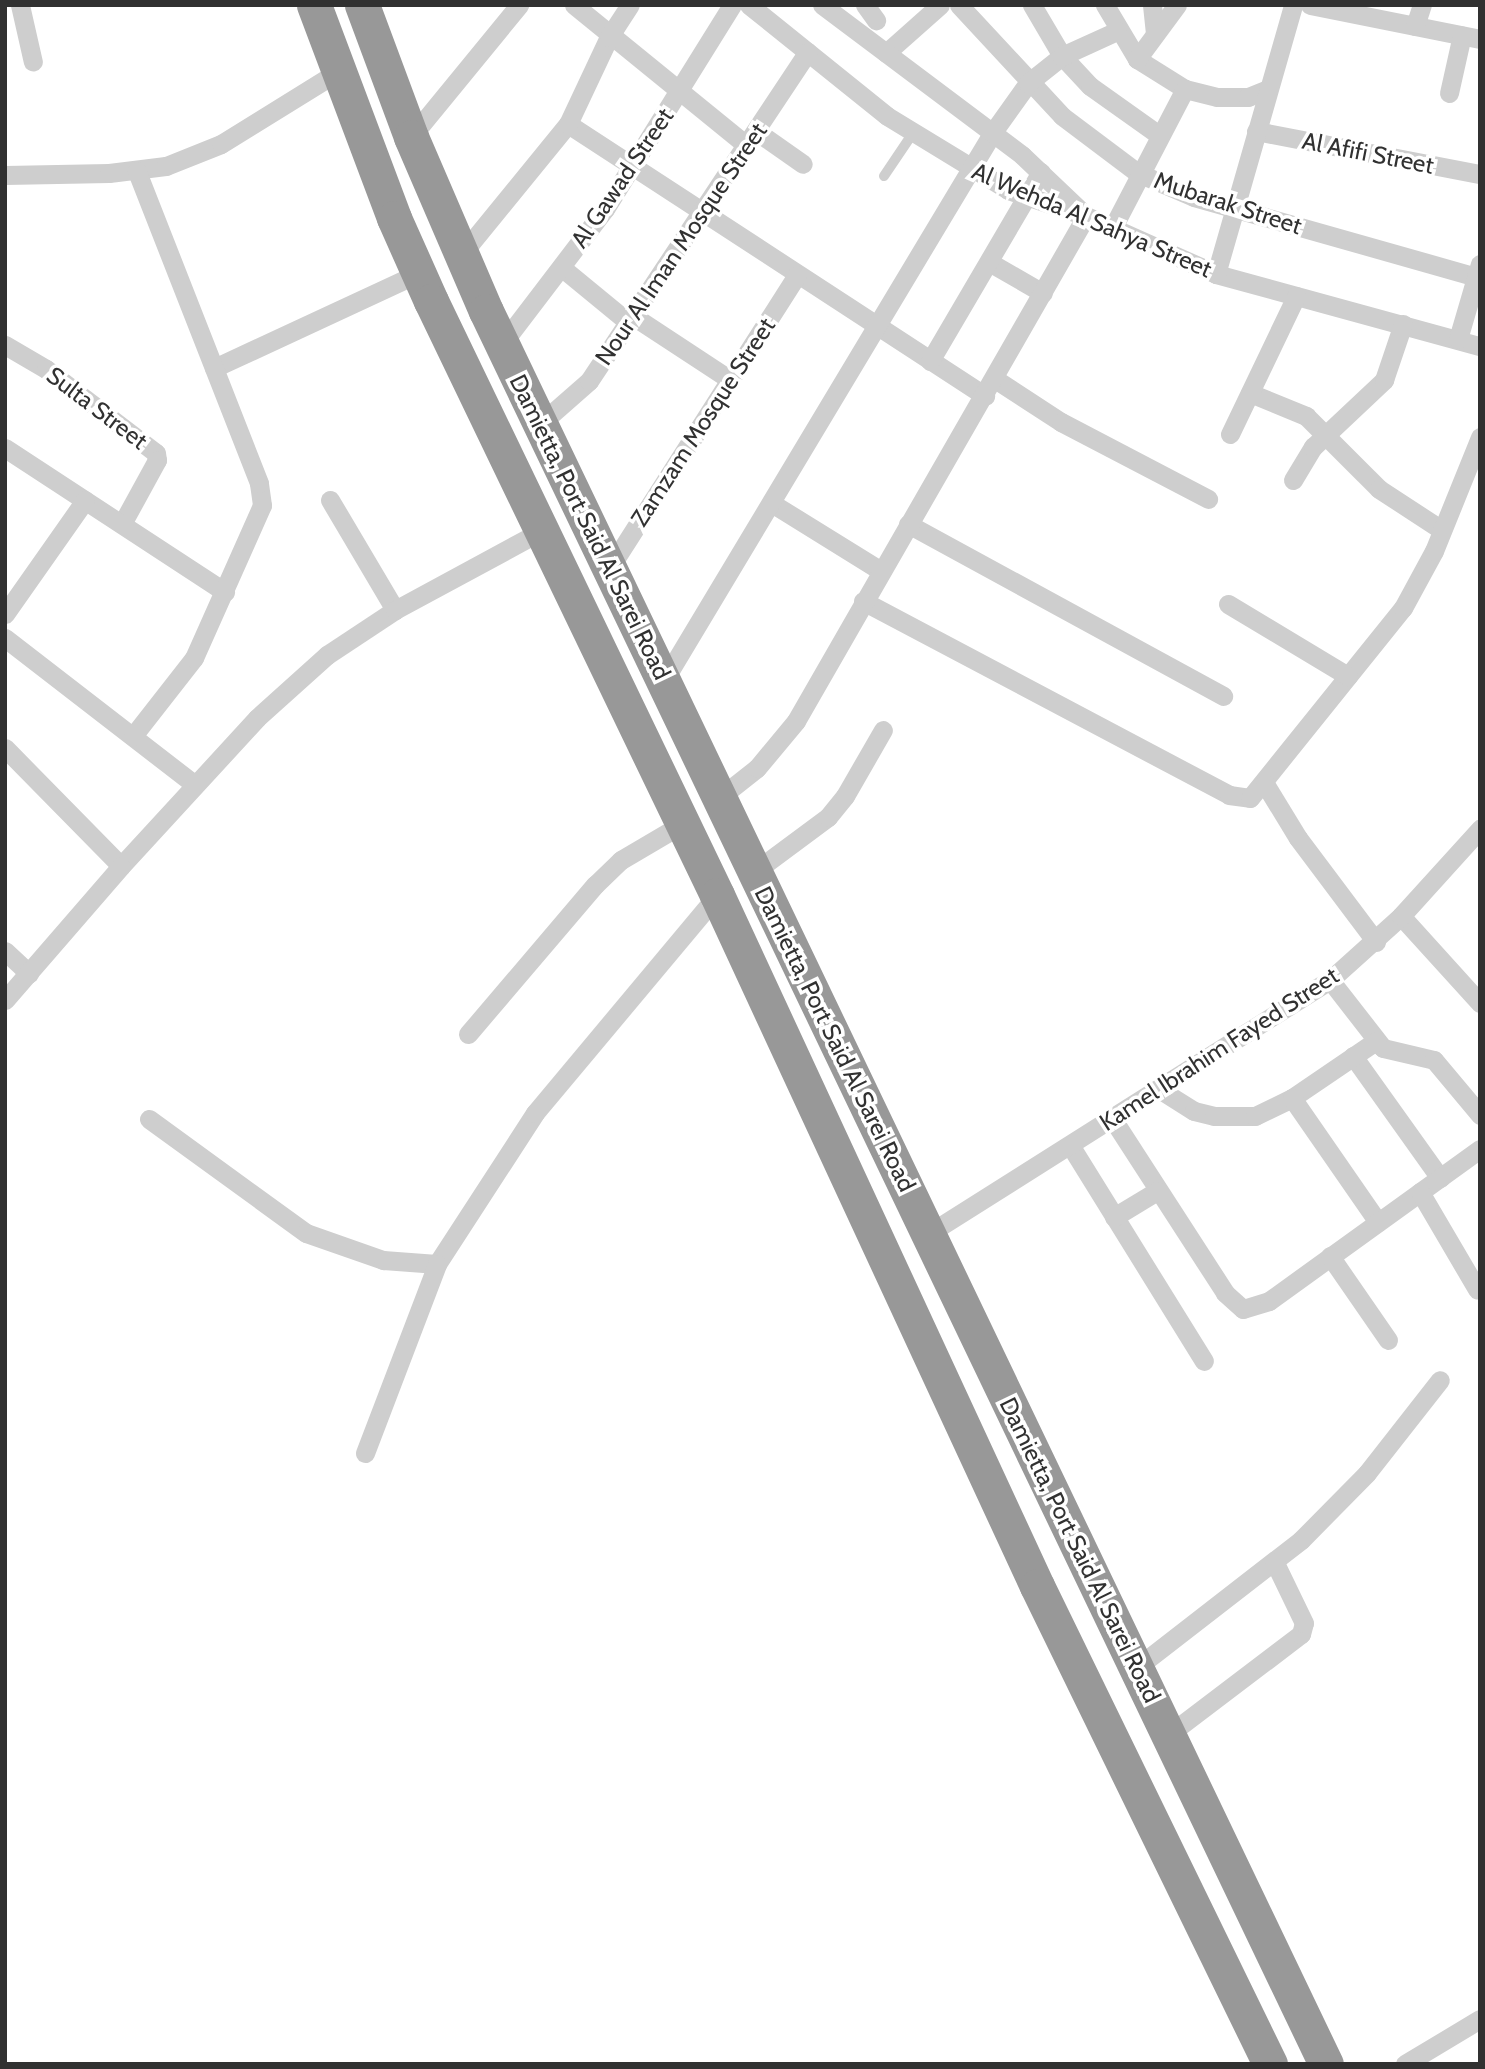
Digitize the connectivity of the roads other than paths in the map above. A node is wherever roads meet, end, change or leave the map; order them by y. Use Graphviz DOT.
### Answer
graph roads {
  1 [pos="20,5"];
  2 [pos="314,5"];
  3 [pos="520,5"];
  4 [pos="574,5"];
  5 [pos="630,5"];
  6 [pos="732,5"];
  7 [pos="749,5"];
  8 [pos="822,5"];
  9 [pos="940,5"];
  10 [pos="959,5"];
  11 [pos="1032,5"];
  12 [pos="1105,5"];
  13 [pos="1152,5"];
  14 [pos="1177,5"];
  15 [pos="1293,5"];
  16 [pos="1310,5"];
  17 [pos="1422,5"];
  18 [pos="367,8"];
  19 [pos="1362,10"];
  20 [pos="1415,26"];
  21 [pos="1117,31"];
  22 [pos="1156,34"];
  23 [pos="608,37"];
  24 [pos="1471,37"];
  25 [pos="808,52"];
  26 [pos="886,52"];
  27 [pos="1062,55"];
  28 [pos="1137,59"];
  29 [pos="33,62"];
  30 [pos="337,72"];
  31 [pos="1028,83"];
  32 [pos="1185,89"];
  33 [pos="1268,89"];
  34 [pos="1449,93"];
  35 [pos="677,94"];
  36 [pos="568,124"];
  37 [pos="1256,131"];
  38 [pos="993,132"];
  39 [pos="913,133"];
  40 [pos="1160,135"];
  41 [pos="411,137"];
  42 [pos="751,138"];
  43 [pos="803,164"];
  44 [pos="632,166"];
  45 [pos="970,170"];
  46 [pos="137,171"];
  47 [pos="1041,172"];
  48 [pos="1138,173"];
  49 [pos="1480,174"];
  50 [pos="5,175"];
  51 [pos="884,176"];
  52 [pos="1027,198"];
  53 [pos="436,199"];
  54 [pos="1234,209"];
  55 [pos="702,212"];
  56 [pos="1086,216"];
  57 [pos="394,218"];
  58 [pos="1112,229"];
  59 [pos="989,262"];
  60 [pos="561,267"];
  61 [pos="466,268"];
  62 [pos="1478,270"];
  63 [pos="1216,274"];
  64 [pos="797,275"];
  65 [pos="425,287"];
  66 [pos="1043,293"];
  67 [pos="1296,296"];
  68 [pos="1474,303"];
  69 [pos="631,319"];
  70 [pos="1403,324"];
  71 [pos="879,329"];
  72 [pos="1458,339"];
  73 [pos="502,344"];
  74 [pos="5,345"];
  75 [pos="1480,346"];
  76 [pos="930,361"];
  77 [pos="214,368"];
  78 [pos="729,379"];
  79 [pos="995,379"];
  80 [pos="1250,393"];
  81 [pos="985,396"];
  82 [pos="540,424"];
  83 [pos="1326,433"];
  84 [pos="1230,434"];
  85 [pos="1480,437"];
  86 [pos="5,447"];
  87 [pos="1293,480"];
  88 [pos="1208,499"];
  89 [pos="85,500"];
  90 [pos="330,500"];
  91 [pos="773,504"];
  92 [pos="122,524"];
  93 [pos="908,524"];
  94 [pos="1442,530"];
  95 [pos="539,532"];
  96 [pos="609,569"];
  97 [pos="881,571"];
  98 [pos="225,592"];
  99 [pos="863,601"];
  100 [pos="1228,604"];
  101 [pos="395,610"];
  102 [pos="5,614"];
  103 [pos="5,638"];
  104 [pos="1348,676"];
  105 [pos="663,681"];
  106 [pos="1223,696"];
  107 [pos="883,730"];
  108 [pos="133,736"];
  109 [pos="5,748"];
  110 [pos="1265,783"];
  111 [pos="195,785"];
  112 [pos="719,798"];
  113 [pos="682,824"];
  114 [pos="1477,837"];
  115 [pos="121,866"];
  116 [pos="754,872"];
  117 [pos="717,895"];
  118 [pos="1401,916"];
  119 [pos="1376,942"];
  120 [pos="5,951"];
  121 [pos="29,972"];
  122 [pos="1330,980"];
  123 [pos="5,1000"];
  124 [pos="1480,1003"];
  125 [pos="468,1034"];
  126 [pos="1376,1041"];
  127 [pos="1353,1056"];
  128 [pos="1159,1089"];
  129 [pos="1292,1098"];
  130 [pos="1480,1115"];
  131 [pos="1112,1118"];
  132 [pos="149,1119"];
  133 [pos="1070,1144"];
  134 [pos="1478,1154"];
  135 [pos="1440,1178"];
  136 [pos="1157,1191"];
  137 [pos="1420,1192"];
  138 [pos="1114,1217"];
  139 [pos="1378,1222"];
  140 [pos="928,1234"];
  141 [pos="1330,1256"];
  142 [pos="437,1264"];
  143 [pos="1477,1289"];
  144 [pos="1388,1340"];
  145 [pos="1204,1361"];
  146 [pos="1440,1380"];
  147 [pos="365,1453"];
  148 [pos="1275,1563"];
  149 [pos="1136,1668"];
  150 [pos="1168,1735"];
  151 [pos="1480,2019"];
  152 [pos="1270,2064"];
  153 [pos="1326,2064"];
  154 [pos="1405,2064"];
  1 -- 29 [label="street"];
  2 -- 30 [label="highway, Damietta, Port Said Al Sarei Road"];
  3 -- 41 [label="street"];
  4 -- 23 [label="street"];
  5 -- 23 [label="street"];
  6 -- 35 [label="street, Al Gawad Street"];
  7 -- 25 [label="street, Al Wehda Al Sahya Street"];
  8 -- 26 [label="street"];
  9 -- 26 [label="street"];
  10 -- 31 [label="street, Mubarak Street"];
  11 -- 27 [label="street"];
  12 -- 21 [label="street"];
  13 -- 22 [label="street"];
  14 -- 22 [label="street"];
  15 -- 33 [label="street"];
  16 -- 19 [label="street"];
  17 -- 20 [label="street"];
  18 -- 41 [label="highway, Damietta, Port Said Al Sarei Road"];
  19 -- 20 [label="street"];
  20 -- 24 [label="street"];
  21 -- 27 [label="street"];
  21 -- 28 [label="street"];
  22 -- 28 [label="street"];
  23 -- 35 [label="street"];
  23 -- 36 [label="street"];
  24 -- 34 [label="street"];
  25 -- 39 [label="street, Al Wehda Al Sahya Street"];
  25 -- 42 [label="street, Nour Al Iman Mosque Street"];
  26 -- 38 [label="street"];
  27 -- 31 [label="street"];
  27 -- 40 [label="street"];
  28 -- 32 [label="street"];
  30 -- 46 [label="street"];
  30 -- 57 [label="highway, Damietta, Port Said Al Sarei Road"];
  31 -- 38 [label="street"];
  31 -- 48 [label="street, Mubarak Street"];
  32 -- 33 [label="street"];
  32 -- 40 [label="street"];
  33 -- 37 [label="street"];
  35 -- 42 [label="street"];
  35 -- 44 [label="street, Al Gawad Street"];
  36 -- 44 [label="street"];
  36 -- 61 [label="street"];
  37 -- 49 [label="street, Al Afifi Street"];
  37 -- 54 [label="street"];
  38 -- 45 [label="street"];
  38 -- 47 [label="street"];
  39 -- 45 [label="street, Al Wehda Al Sahya Street"];
  39 -- 51 [label="lane"];
  40 -- 48 [label="street"];
  41 -- 53 [label="highway, Damietta, Port Said Al Sarei Road"];
  42 -- 43 [label="street"];
  42 -- 55 [label="street, Nour Al Iman Mosque Street"];
  44 -- 55 [label="street"];
  44 -- 60 [label="street, Al Gawad Street"];
  45 -- 52 [label="street, Al Wehda Al Sahya Street"];
  45 -- 71 [label="street"];
  46 -- 50 [label="street"];
  46 -- 77 [label="street"];
  47 -- 52 [label="street"];
  47 -- 56 [label="street"];
  48 -- 54 [label="street, Mubarak Street"];
  48 -- 58 [label="street"];
  52 -- 56 [label="street, Al Wehda Al Sahya Street"];
  52 -- 59 [label="street"];
  53 -- 57 [label="highway"];
  53 -- 61 [label="highway, Damietta, Port Said Al Sarei Road"];
  54 -- 62 [label="street, Mubarak Street"];
  54 -- 63 [label="street"];
  55 -- 64 [label="street"];
  55 -- 69 [label="street, Nour Al Iman Mosque Street"];
  56 -- 58 [label="street, Al Wehda Al Sahya Street"];
  56 -- 66 [label="street"];
  57 -- 65 [label="highway, Damietta, Port Said Al Sarei Road"];
  58 -- 63 [label="street, Al Wehda Al Sahya Street"];
  59 -- 66 [label="street"];
  59 -- 76 [label="street"];
  60 -- 69 [label="street"];
  60 -- 73 [label="street, Al Gawad Street"];
  61 -- 65 [label="highway"];
  61 -- 73 [label="highway, Damietta, Port Said Al Sarei Road"];
  62 -- 68 [label="street"];
  63 -- 67 [label="street, Al Wehda Al Sahya Street"];
  64 -- 71 [label="street"];
  64 -- 78 [label="street, Zamzam Mosque Street"];
  65 -- 77 [label="street"];
  65 -- 95 [label="highway, Damietta, Port Said Al Sarei Road"];
  66 -- 79 [label="street"];
  67 -- 70 [label="street, Al Wehda Al Sahya Street"];
  67 -- 80 [label="street"];
  68 -- 72 [label="street"];
  69 -- 78 [label="street"];
  69 -- 82 [label="street, Nour Al Iman Mosque Street"];
  70 -- 72 [label="street, Al Wehda Al Sahya Street"];
  70 -- 83 [label="street"];
  71 -- 76 [label="street"];
  71 -- 91 [label="street"];
  72 -- 75 [label="street, Al Wehda Al Sahya Street"];
  73 -- 82 [label="highway, Damietta, Port Said Al Sarei Road"];
  74 -- 92 [label="street, Sulta Street"];
  76 -- 81 [label="street"];
  77 -- 98 [label="street"];
  78 -- 96 [label="street, Zamzam Mosque Street"];
  79 -- 81 [label="street"];
  79 -- 88 [label="street"];
  80 -- 83 [label="street"];
  80 -- 84 [label="street"];
  81 -- 93 [label="street"];
  82 -- 96 [label="highway, Damietta, Port Said Al Sarei Road"];
  83 -- 87 [label="street"];
  83 -- 94 [label="street"];
  85 -- 94 [label="street"];
  86 -- 89 [label="street"];
  89 -- 92 [label="street"];
  89 -- 102 [label="street"];
  90 -- 101 [label="street"];
  91 -- 97 [label="street"];
  91 -- 105 [label="street"];
  92 -- 98 [label="street"];
  93 -- 97 [label="street"];
  93 -- 106 [label="street"];
  94 -- 104 [label="street"];
  95 -- 101 [label="street"];
  95 -- 113 [label="highway, Damietta, Port Said Al Sarei Road"];
  96 -- 105 [label="highway, Damietta, Port Said Al Sarei Road"];
  97 -- 99 [label="street"];
  98 -- 108 [label="street"];
  99 -- 110 [label="street"];
  99 -- 112 [label="street"];
  100 -- 104 [label="street"];
  101 -- 111 [label="street"];
  103 -- 108 [label="street"];
  104 -- 110 [label="street"];
  105 -- 112 [label="highway, Damietta, Port Said Al Sarei Road"];
  107 -- 116 [label="street"];
  108 -- 111 [label="street"];
  109 -- 115 [label="street"];
  110 -- 119 [label="street"];
  111 -- 115 [label="street"];
  112 -- 116 [label="highway, Damietta, Port Said Al Sarei Road"];
  113 -- 117 [label="highway, Damietta, Port Said Al Sarei Road"];
  113 -- 125 [label="street"];
  114 -- 118 [label="street, Kamel Ibrahim Fayed Street"];
  115 -- 121 [label="street"];
  116 -- 140 [label="highway, Damietta, Port Said Al Sarei Road"];
  117 -- 142 [label="street"];
  117 -- 152 [label="highway, Damietta, Port Said Al Sarei Road"];
  118 -- 119 [label="street, Kamel Ibrahim Fayed Street"];
  118 -- 124 [label="street"];
  119 -- 122 [label="street, Kamel Ibrahim Fayed Street"];
  120 -- 121 [label="street"];
  121 -- 123 [label="street"];
  122 -- 126 [label="street"];
  122 -- 128 [label="street, Kamel Ibrahim Fayed Street"];
  126 -- 127 [label="street"];
  126 -- 130 [label="street"];
  127 -- 129 [label="street"];
  127 -- 135 [label="street"];
  128 -- 129 [label="street"];
  128 -- 131 [label="street, Kamel Ibrahim Fayed Street"];
  129 -- 139 [label="street"];
  131 -- 133 [label="street, Kamel Ibrahim Fayed Street"];
  131 -- 136 [label="street"];
  132 -- 142 [label="street"];
  133 -- 138 [label="street"];
  133 -- 140 [label="street, Kamel Ibrahim Fayed Street"];
  134 -- 135 [label="street"];
  135 -- 137 [label="street"];
  136 -- 138 [label="street"];
  136 -- 141 [label="street"];
  137 -- 139 [label="street"];
  137 -- 143 [label="street"];
  138 -- 145 [label="street"];
  139 -- 141 [label="street"];
  140 -- 149 [label="highway, Damietta, Port Said Al Sarei Road"];
  141 -- 144 [label="street"];
  142 -- 147 [label="street"];
  146 -- 148 [label="street"];
  148 -- 149 [label="street"];
  148 -- 150 [label="street"];
  149 -- 150 [label="highway, Damietta, Port Said Al Sarei Road"];
  150 -- 153 [label="highway, Damietta, Port Said Al Sarei Road"];
  151 -- 154 [label="street"];
}
